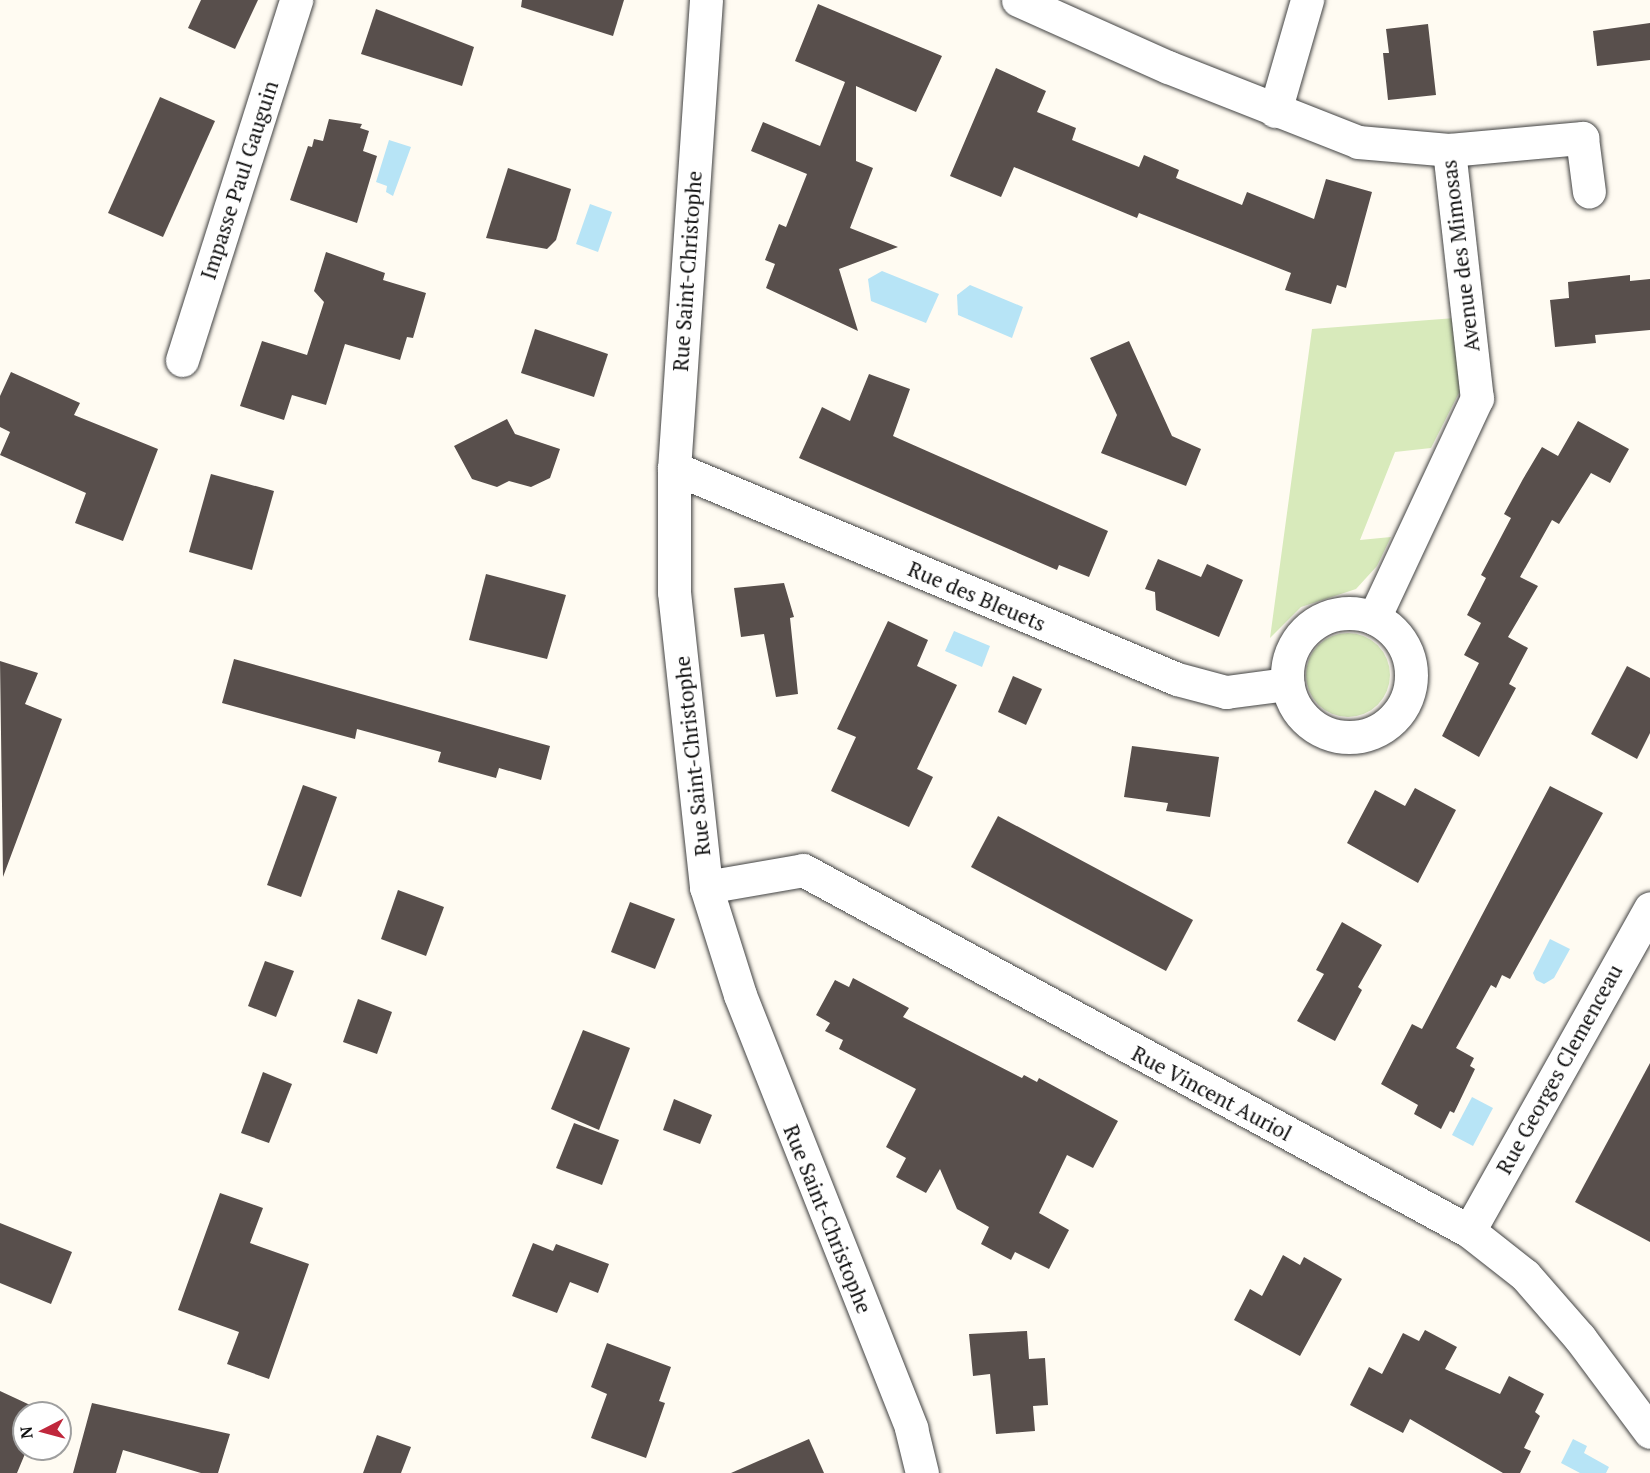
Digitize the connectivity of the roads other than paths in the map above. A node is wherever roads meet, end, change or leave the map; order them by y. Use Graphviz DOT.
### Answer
graph roads {
  1 [pos="296,0"];
  2 [pos="706,0"];
  3 [pos="1018,0"];
  4 [pos="1307,0"];
  5 [pos="1275,111"];
  6 [pos="1449,150"];
  7 [pos="1589,192"];
  8 [pos="183,360"];
  9 [pos="674,468"];
  10 [pos="1374,618"];
  11 [pos="1287,684"];
  12 [pos="706,888"];
  13 [pos="1650,908"];
  14 [pos="1469,1231"];
  15 [pos="1650,1432"];
  16 [pos="922,1473"];
  1 -- 8 [label="street, Impasse Paul Gauguin"];
  2 -- 9 [label="street, Rue Saint-Christophe"];
  3 -- 5 [label="street, Avenue des Mimosas"];
  4 -- 5 [label="street"];
  5 -- 6 [label="street, Avenue des Mimosas"];
  6 -- 7 [label="street"];
  6 -- 10 [label="street, Avenue des Mimosas"];
  9 -- 11 [label="street, Rue des Bleuets"];
  9 -- 12 [label="street, Rue Saint-Christophe"];
  10 -- 11 [label="street"];
  10 -- 11 [label="street"];
  12 -- 14 [label="street, Rue Vincent Auriol"];
  12 -- 16 [label="street, Rue Saint-Christophe"];
  13 -- 14 [label="street, Rue Georges Clemenceau"];
  14 -- 15 [label="street, Rue Vincent Auriol"];
}
